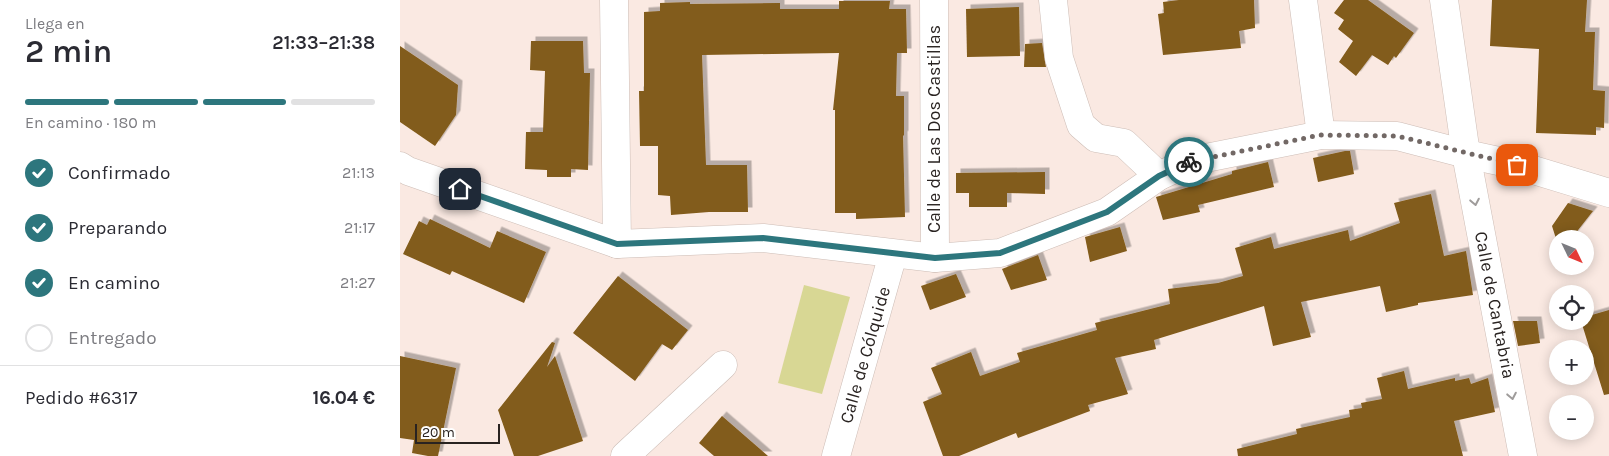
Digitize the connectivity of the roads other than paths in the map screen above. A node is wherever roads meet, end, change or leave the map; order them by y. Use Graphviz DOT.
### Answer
graph roads {
  1 [pos="614,0"];
  2 [pos="934,0"];
  3 [pos="1052,0"];
  4 [pos="1303,0"];
  5 [pos="1444,0"];
  6 [pos="1320,135"];
  7 [pos="1466,154"];
  8 [pos="403,175"];
  9 [pos="1159,176"];
  10 [pos="1609,193"];
  11 [pos="617,244"];
  12 [pos="893,254"];
  13 [pos="935,258"];
  14 [pos="723,365"];
  15 [pos="625,456"];
  16 [pos="836,456"];
  17 [pos="1522,456"];
  1 -- 11 [label="street"];
  2 -- 13 [label="street, Calle de Las Dos Castillas"];
  3 -- 9 [label="street"];
  4 -- 6 [label="street"];
  5 -- 7 [label="street, Calle de Cantabria"];
  6 -- 7 [label="street"];
  6 -- 9 [label="street"];
  7 -- 10 [label="street"];
  7 -- 17 [label="street, Calle de Cantabria, one-way"];
  8 -- 11 [label="street"];
  9 -- 13 [label="street"];
  11 -- 12 [label="street"];
  12 -- 13 [label="street"];
  12 -- 16 [label="street, Calle de Cólquide"];
  14 -- 15 [label="street"];
}
